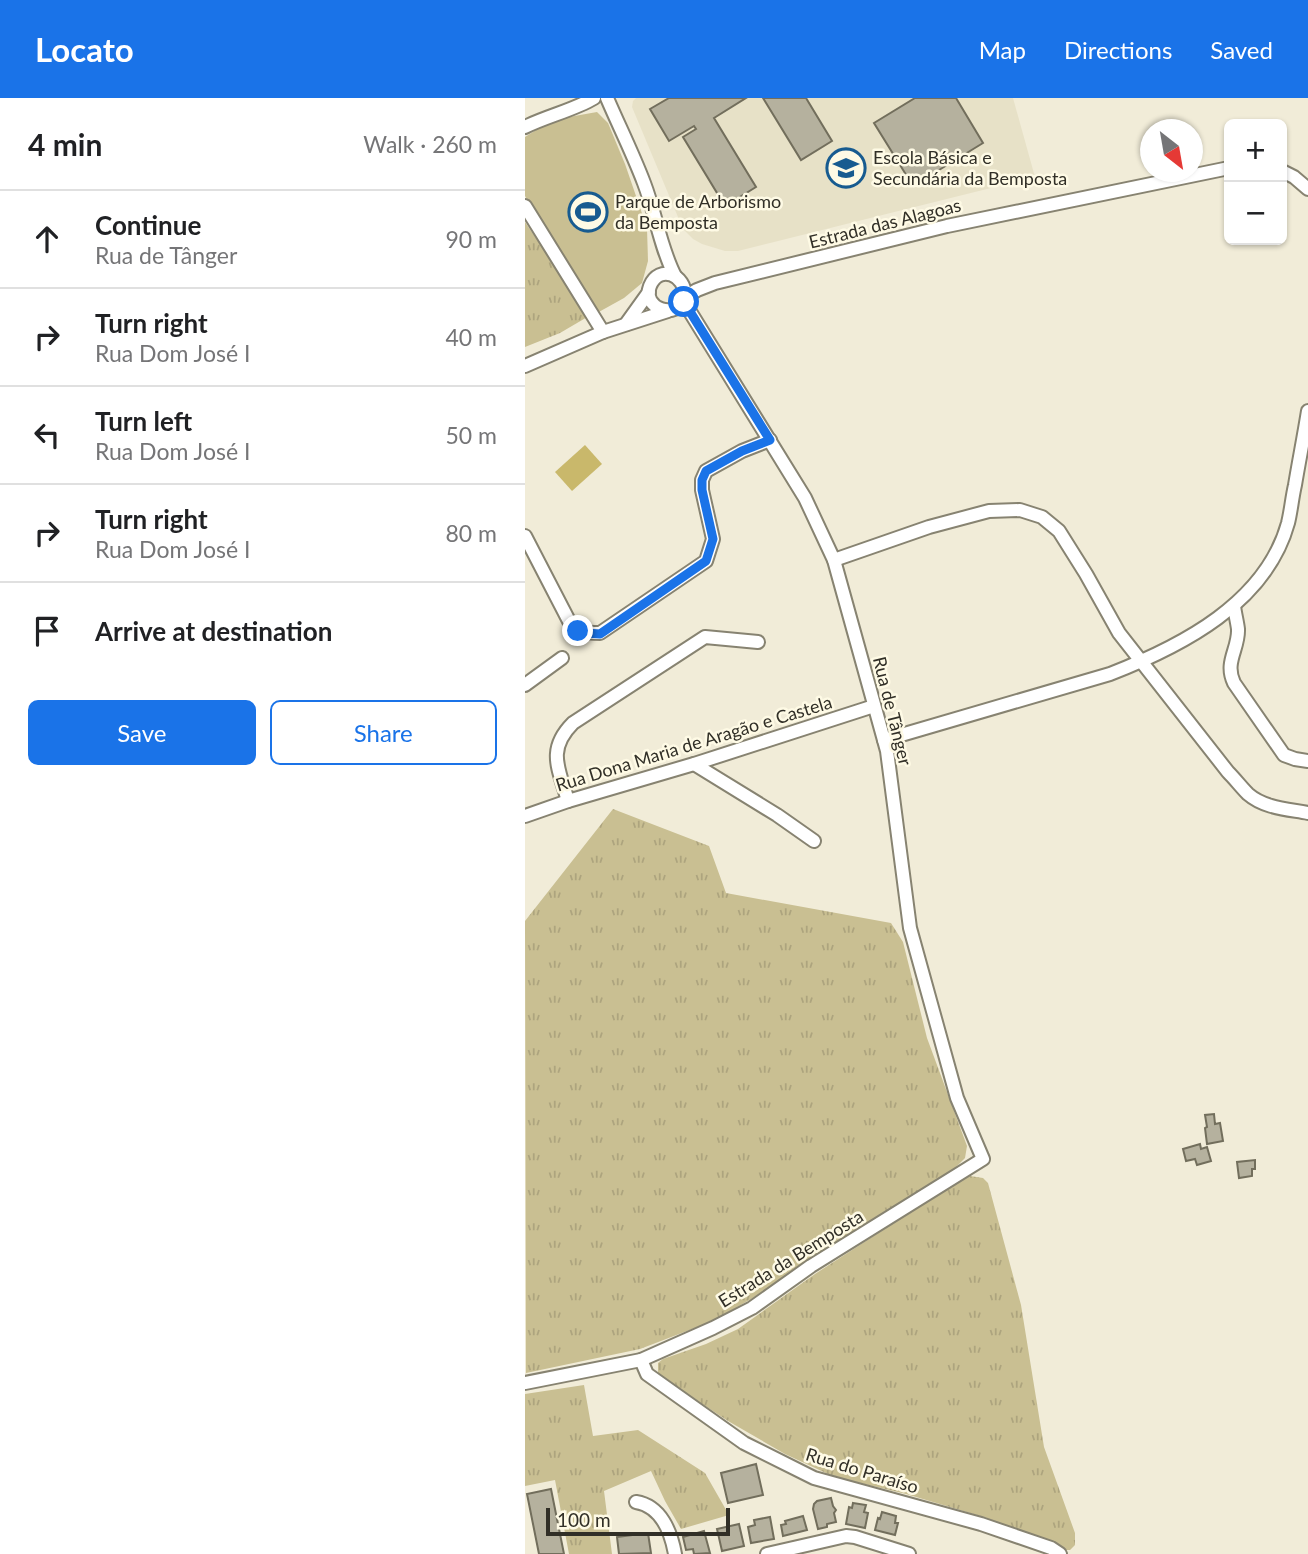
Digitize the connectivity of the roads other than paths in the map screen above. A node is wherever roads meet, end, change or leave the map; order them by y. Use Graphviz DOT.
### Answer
graph roads {
  1 [pos="594,98"];
  2 [pos="607,98"];
  3 [pos="525,127"];
  4 [pos="1224,169"];
  5 [pos="1287,174"];
  6 [pos="1308,189"];
  7 [pos="525,206"];
  8 [pos="663,249"];
  9 [pos="678,277"];
  10 [pos="715,283"];
  11 [pos="651,287"];
  12 [pos="684,299"];
  13 [pos="669,311"];
  14 [pos="626,324"];
  15 [pos="603,332"];
  16 [pos="525,366"];
  17 [pos="1308,411"];
  18 [pos="770,440"];
  19 [pos="525,536"];
  20 [pos="834,560"];
  21 [pos="1234,606"];
  22 [pos="758,642"];
  23 [pos="562,658"];
  24 [pos="1140,662"];
  25 [pos="525,685"];
  26 [pos="874,706"];
  27 [pos="884,740"];
  28 [pos="1308,761"];
  29 [pos="694,764"];
  30 [pos="568,801"];
  31 [pos="1308,813"];
  32 [pos="525,816"];
  33 [pos="814,841"];
  34 [pos="982,1159"];
  35 [pos="641,1360"];
  36 [pos="525,1383"];
  37 [pos="636,1502"];
  38 [pos="1053,1552"];
  39 [pos="675,1554"];
  40 [pos="767,1554"];
  41 [pos="909,1554"];
  1 -- 3 [label="street"];
  2 -- 8 [label="street, Rua de Tânger"];
  4 -- 10 [label="street, Estrada das Alagoas"];
  5 -- 6 [label="street"];
  7 -- 15 [label="street"];
  8 -- 9 [label="street, Rua de Tânger"];
  8 -- 11 [label="street"];
  9 -- 10 [label="street, Estrada das Alagoas"];
  9 -- 11 [label="street"];
  9 -- 12 [label="street, Rua de Tânger"];
  10 -- 12 [label="street, Estrada das Alagoas"];
  11 -- 13 [label="street"];
  11 -- 14 [label="street"];
  12 -- 13 [label="street"];
  12 -- 18 [label="street, Rua de Tânger"];
  13 -- 14 [label="street"];
  14 -- 15 [label="street"];
  15 -- 16 [label="street"];
  17 -- 21 [label="street"];
  18 -- 19 [label="street"];
  18 -- 20 [label="street, Rua de Tânger"];
  20 -- 24 [label="street"];
  20 -- 26 [label="street, Rua de Tânger"];
  21 -- 24 [label="street"];
  21 -- 28 [label="street"];
  22 -- 30 [label="street"];
  23 -- 25 [label="street"];
  24 -- 27 [label="street"];
  24 -- 31 [label="street"];
  26 -- 27 [label="street, Rua de Tânger"];
  26 -- 29 [label="street, Rua Dona Maria de Aragão e Castela"];
  27 -- 34 [label="street, Rua de Tânger"];
  29 -- 30 [label="street, Rua Dona Maria de Aragão e Castela"];
  29 -- 33 [label="street"];
  30 -- 32 [label="street, Rua Dona Maria de Aragão e Castela"];
  34 -- 35 [label="street, Estrada da Bemposta"];
  35 -- 36 [label="street, Estrada da Bemposta"];
  35 -- 38 [label="street, Rua do Paraíso"];
  37 -- 39 [label="street"];
  40 -- 41 [label="street"];
}
